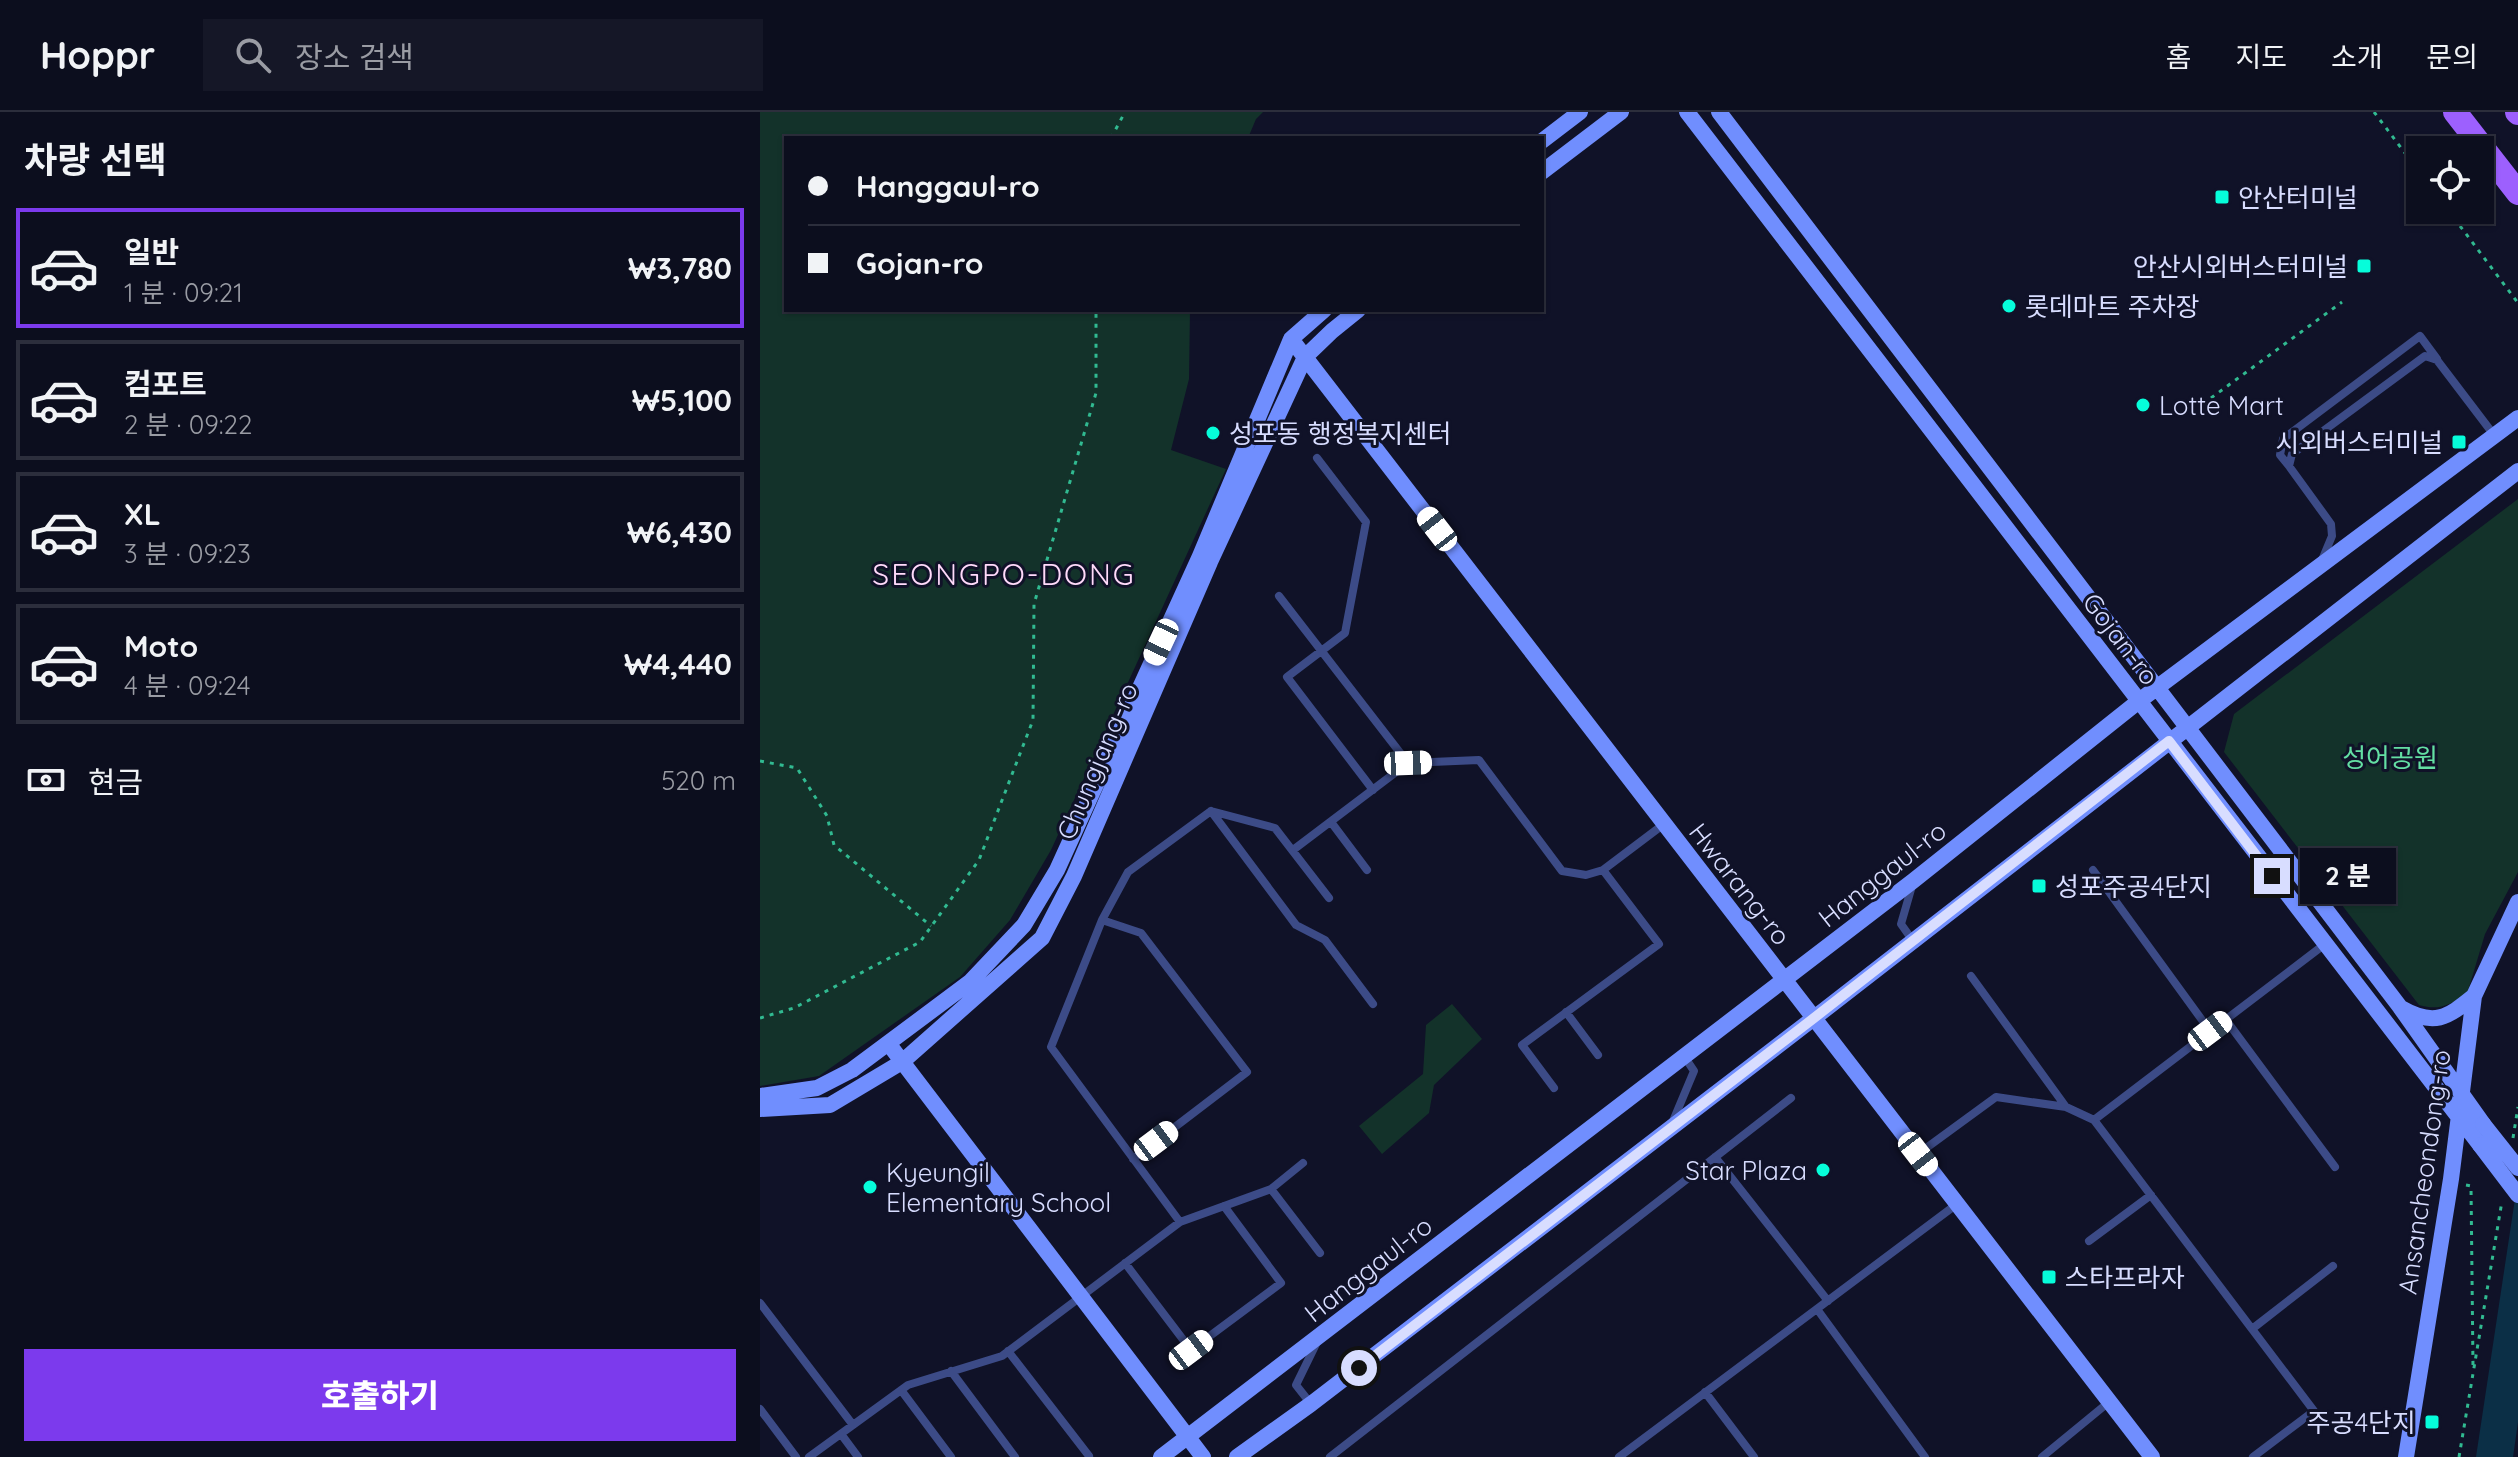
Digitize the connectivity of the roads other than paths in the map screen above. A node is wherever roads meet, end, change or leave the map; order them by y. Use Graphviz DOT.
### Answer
graph roads {
  1 [pos="1580,112"];
  2 [pos="1621,112"];
  3 [pos="1687,112"];
  4 [pos="1719,112"];
  5 [pos="2455,112"];
  6 [pos="1544,139"];
  7 [pos="1544,170"];
  8 [pos="2518,193"];
  9 [pos="1322,312"];
  10 [pos="1356,312"];
  11 [pos="1291,339"];
  12 [pos="1305,357"];
  13 [pos="2437,360"];
  14 [pos="2518,418"];
  15 [pos="2494,436"];
  16 [pos="1317,458"];
  17 [pos="2289,466"];
  18 [pos="2518,471"];
  19 [pos="2318,568"];
  20 [pos="1279,596"];
  21 [pos="1321,651"];
  22 [pos="2158,687"];
  23 [pos="2139,701"];
  24 [pos="2188,727"];
  25 [pos="2169,741"];
  26 [pos="1408,763"];
  27 [pos="1373,790"];
  28 [pos="1211,811"];
  29 [pos="1331,822"];
  30 [pos="1664,824"];
  31 [pos="1293,850"];
  32 [pos="1367,870"];
  33 [pos="1603,870"];
  34 [pos="2093,870"];
  35 [pos="1913,881"];
  36 [pos="1329,898"];
  37 [pos="2518,902"];
  38 [pos="1102,920"];
  39 [pos="1913,941"];
  40 [pos="2325,944"];
  41 [pos="1971,976"];
  42 [pos="1784,979"];
  43 [pos="2474,996"];
  44 [pos="1373,1004"];
  45 [pos="2400,1007"];
  46 [pos="1566,1012"];
  47 [pos="1814,1018"];
  48 [pos="2226,1020"];
  49 [pos="2210,1031"];
  50 [pos="888,1043"];
  51 [pos="1598,1055"];
  52 [pos="1684,1056"];
  53 [pos="902,1062"];
  54 [pos="1554,1088"];
  55 [pos="2460,1095"];
  56 [pos="760,1096"];
  57 [pos="1791,1098"];
  58 [pos="2066,1107"];
  59 [pos="760,1109"];
  60 [pos="2458,1118"];
  61 [pos="2094,1120"];
  62 [pos="1670,1129"];
  63 [pos="1918,1154"];
  64 [pos="1715,1157"];
  65 [pos="1133,1159"];
  66 [pos="1303,1163"];
  67 [pos="2335,1167"];
  68 [pos="2518,1168"];
  69 [pos="1271,1189"];
  70 [pos="2151,1195"];
  71 [pos="2511,1195"];
  72 [pos="1957,1204"];
  73 [pos="1224,1206"];
  74 [pos="1180,1222"];
  75 [pos="2089,1241"];
  76 [pos="1320,1253"];
  77 [pos="1125,1263"];
  78 [pos="2333,1266"];
  79 [pos="1082,1295"];
  80 [pos="1828,1301"];
  81 [pos="760,1303"];
  82 [pos="1817,1309"];
  83 [pos="2252,1329"];
  84 [pos="1319,1337"];
  85 [pos="1008,1351"];
  86 [pos="951,1371"];
  87 [pos="901,1390"];
  88 [pos="1705,1392"];
  89 [pos="2110,1401"];
  90 [pos="1311,1404"];
  91 [pos="760,1409"];
  92 [pos="853,1425"];
  93 [pos="841,1434"];
  94 [pos="1188,1438"];
  95 [pos="1089,1456"];
  96 [pos="796,1457"];
  97 [pos="809,1457"];
  98 [pos="858,1457"];
  99 [pos="951,1457"];
  100 [pos="1015,1457"];
  101 [pos="1161,1457"];
  102 [pos="1203,1457"];
  103 [pos="1237,1457"];
  104 [pos="1330,1457"];
  105 [pos="1619,1457"];
  106 [pos="1754,1457"];
  107 [pos="1925,1457"];
  108 [pos="2042,1457"];
  109 [pos="2152,1457"];
  110 [pos="2253,1457"];
  111 [pos="2406,1457"];
  1 -- 6 [label="street"];
  2 -- 7 [label="street"];
  3 -- 23 [label="street, Gojan-ro"];
  4 -- 22 [label="street, Gojan-ro"];
  5 -- 8 [label="main road"];
  9 -- 11 [label="street, Chungjang-ro"];
  10 -- 12 [label="street, Chungjang-ro"];
  11 -- 12 [label="street, Hwarang-ro"];
  11 -- 50 [label="street, Chungjang-ro"];
  12 -- 30 [label="street, Hwarang-ro"];
  12 -- 53 [label="street, Chungjang-ro"];
  13 -- 15 [label="lane"];
  13 -- 17 [label="lane"];
  13 -- 17 [label="lane"];
  14 -- 15 [label="street, Hanggaul-ro"];
  15 -- 19 [label="street, Hanggaul-ro"];
  16 -- 21 [label="lane"];
  17 -- 19 [label="lane"];
  18 -- 24 [label="street"];
  19 -- 22 [label="street, Hanggaul-ro"];
  20 -- 21 [label="lane"];
  21 -- 26 [label="lane"];
  21 -- 27 [label="lane"];
  22 -- 23 [label="street, Hanggaul-ro"];
  22 -- 24 [label="street, Gojan-ro"];
  23 -- 25 [label="street, Gojan-ro"];
  23 -- 35 [label="street, Hanggaul-ro"];
  24 -- 25 [label="street"];
  24 -- 45 [label="street, Gojan-ro"];
  25 -- 39 [label="street"];
  25 -- 40 [label="street, Gojan-ro"];
  26 -- 27 [label="lane"];
  26 -- 33 [label="lane"];
  27 -- 29 [label="lane"];
  28 -- 31 [label="lane"];
  28 -- 38 [label="lane"];
  28 -- 44 [label="lane"];
  29 -- 31 [label="lane"];
  29 -- 32 [label="lane"];
  30 -- 33 [label="lane"];
  30 -- 42 [label="street, Hwarang-ro"];
  31 -- 36 [label="lane"];
  33 -- 46 [label="lane"];
  34 -- 49 [label="lane"];
  35 -- 39 [label="lane"];
  35 -- 42 [label="street, Hanggaul-ro"];
  37 -- 43 [label="street, Ansancheondong-ro"];
  38 -- 65 [label="lane"];
  38 -- 65 [label="lane"];
  39 -- 47 [label="street"];
  40 -- 48 [label="lane"];
  40 -- 60 [label="street, Gojan-ro"];
  41 -- 58 [label="lane"];
  42 -- 47 [label="street, Hwarang-ro"];
  42 -- 52 [label="street, Hanggaul-ro"];
  43 -- 45 [label="street"];
  43 -- 55 [label="street, Ansancheondong-ro"];
  45 -- 55 [label="street, Gojan-ro"];
  46 -- 51 [label="lane"];
  46 -- 54 [label="lane"];
  47 -- 62 [label="street"];
  47 -- 63 [label="street, Hwarang-ro"];
  48 -- 49 [label="lane"];
  48 -- 67 [label="lane"];
  49 -- 61 [label="lane"];
  50 -- 53 [label="street"];
  50 -- 56 [label="street, Chungjang-ro"];
  52 -- 62 [label="lane"];
  52 -- 84 [label="street, Hanggaul-ro"];
  53 -- 59 [label="street, Chungjang-ro"];
  53 -- 79 [label="street"];
  55 -- 60 [label="street, Ansancheondong-ro"];
  55 -- 68 [label="street, Gojan-ro, bridge"];
  57 -- 64 [label="lane"];
  58 -- 61 [label="lane"];
  58 -- 63 [label="lane"];
  60 -- 71 [label="street, Gojan-ro, bridge"];
  60 -- 111 [label="street, Ansancheondong-ro"];
  61 -- 70 [label="lane"];
  62 -- 90 [label="street"];
  63 -- 72 [label="street, Hwarang-ro"];
  64 -- 80 [label="lane"];
  64 -- 104 [label="lane"];
  65 -- 74 [label="lane"];
  66 -- 69 [label="lane"];
  69 -- 73 [label="lane"];
  69 -- 76 [label="lane"];
  70 -- 75 [label="lane"];
  70 -- 83 [label="lane"];
  72 -- 80 [label="lane"];
  72 -- 89 [label="street, Hwarang-ro"];
  73 -- 74 [label="lane"];
  73 -- 77 [label="lane"];
  74 -- 77 [label="lane"];
  77 -- 79 [label="lane"];
  78 -- 83 [label="lane"];
  79 -- 85 [label="lane"];
  79 -- 94 [label="street"];
  80 -- 82 [label="lane"];
  81 -- 92 [label="lane"];
  82 -- 88 [label="lane"];
  82 -- 107 [label="lane"];
  83 -- 110 [label="lane"];
  84 -- 90 [label="lane"];
  84 -- 94 [label="street, Hanggaul-ro"];
  85 -- 86 [label="lane"];
  85 -- 95 [label="lane"];
  86 -- 87 [label="lane"];
  86 -- 100 [label="lane"];
  87 -- 92 [label="lane"];
  87 -- 99 [label="lane"];
  88 -- 105 [label="lane"];
  88 -- 106 [label="lane"];
  89 -- 108 [label="lane"];
  89 -- 109 [label="street, Hwarang-ro"];
  90 -- 103 [label="street"];
  91 -- 96 [label="lane"];
  92 -- 93 [label="lane"];
  93 -- 97 [label="lane"];
  93 -- 98 [label="lane"];
  94 -- 101 [label="street, Hanggaul-ro"];
  94 -- 102 [label="street"];
}
